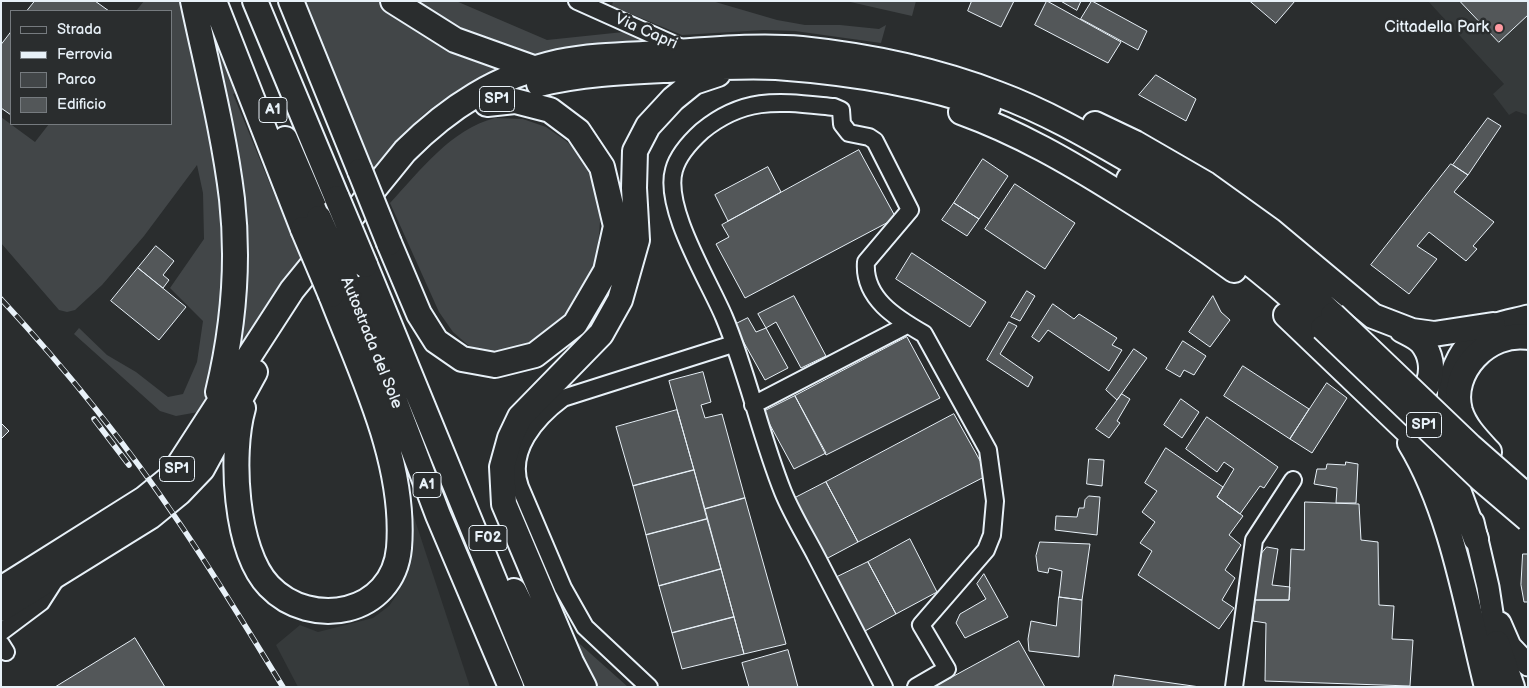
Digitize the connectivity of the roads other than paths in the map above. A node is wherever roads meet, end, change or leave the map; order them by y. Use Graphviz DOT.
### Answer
graph roads {
  1 [pos="193,1"];
  2 [pos="214,1"];
  3 [pos="228,1"];
  4 [pos="255,1"];
  5 [pos="291,1"];
  6 [pos="392,1"];
  7 [pos="577,1"];
  8 [pos="688,51"];
  9 [pos="741,66"];
  10 [pos="536,69"];
  11 [pos="950,78"];
  12 [pos="873,80"];
  13 [pos="487,104"];
  14 [pos="311,223"];
  15 [pos="339,288"];
  16 [pos="1528,316"];
  17 [pos="1328,321"];
  18 [pos="907,325"];
  19 [pos="1392,325"];
  20 [pos="1493,325"];
  21 [pos="1528,337"];
  22 [pos="733,344"];
  23 [pos="254,374"];
  24 [pos="1365,388"];
  25 [pos="416,389"];
  26 [pos="753,405"];
  27 [pos="213,412"];
  28 [pos="1392,417"];
  29 [pos="1293,480"];
  30 [pos="1527,496"];
  31 [pos="438,515"];
  32 [pos="1528,519"];
  33 [pos="1477,543"];
  34 [pos="60,572"];
  35 [pos="1488,587"];
  36 [pos="1,589"];
  37 [pos="1,609"];
  38 [pos="1,632"];
  39 [pos="1497,643"];
  40 [pos="1528,665"];
  41 [pos="494,687"];
  42 [pos="512,687"];
  43 [pos="538,687"];
  44 [pos="561,687"];
  45 [pos="584,687"];
  46 [pos="649,687"];
  47 [pos="884,687"];
  48 [pos="916,687"];
  49 [pos="1234,687"];
  50 [pos="1487,687"];
  51 [pos="1502,687"];
  52 [pos="1512,687"];
  1 -- 27 [label="highway"];
  2 -- 14 [label="highway"];
  3 -- 14 [label="highway, A1"];
  4 -- 25 [label="highway, Autostrada del Sole / A1, bridge"];
  5 -- 13 [label="highway, bridge"];
  6 -- 10 [label="highway"];
  7 -- 8 [label="street, Via Capri"];
  8 -- 10 [label="highway, SP1"];
  8 -- 11 [label="highway, SP1"];
  9 -- 12 [label="highway, SP1"];
  9 -- 13 [label="highway, SP1"];
  9 -- 45 [label="highway"];
  10 -- 27 [label="highway, SP1"];
  11 -- 17 [label="highway, SP1"];
  11 -- 19 [label="highway"];
  12 -- 17 [label="highway, SP1"];
  12 -- 24 [label="highway"];
  13 -- 23 [label="highway, SP1"];
  14 -- 15 [label="highway, bridge"];
  15 -- 23 [label="highway"];
  15 -- 31 [label="highway, Autostrada del Sole / A1"];
  16 -- 20 [label="main road"];
  17 -- 30 [label="highway, SP1, bridge"];
  17 -- 32 [label="highway, SP1, bridge"];
  18 -- 22 [label="street"];
  18 -- 26 [label="street"];
  18 -- 48 [label="street"];
  19 -- 20 [label="highway"];
  19 -- 24 [label="highway"];
  20 -- 33 [label="main road"];
  21 -- 30 [label="highway, bridge"];
  22 -- 26 [label="street"];
  22 -- 46 [label="street"];
  23 -- 34 [label="highway, SP1"];
  24 -- 28 [label="highway"];
  25 -- 43 [label="highway, Autostrada del Sole / A1"];
  25 -- 44 [label="highway, F02"];
  26 -- 47 [label="street"];
  27 -- 36 [label="highway, SP1"];
  28 -- 33 [label="highway"];
  28 -- 50 [label="highway"];
  29 -- 49 [label="street"];
  31 -- 41 [label="highway"];
  31 -- 42 [label="highway, Autostrada del Sole / A1"];
  33 -- 35 [label="main road"];
  34 -- 37 [label="highway, SP1"];
  34 -- 38 [label="street"];
  35 -- 39 [label="main road"];
  35 -- 40 [label="main road"];
  39 -- 51 [label="main road"];
  39 -- 52 [label="highway"];
}
